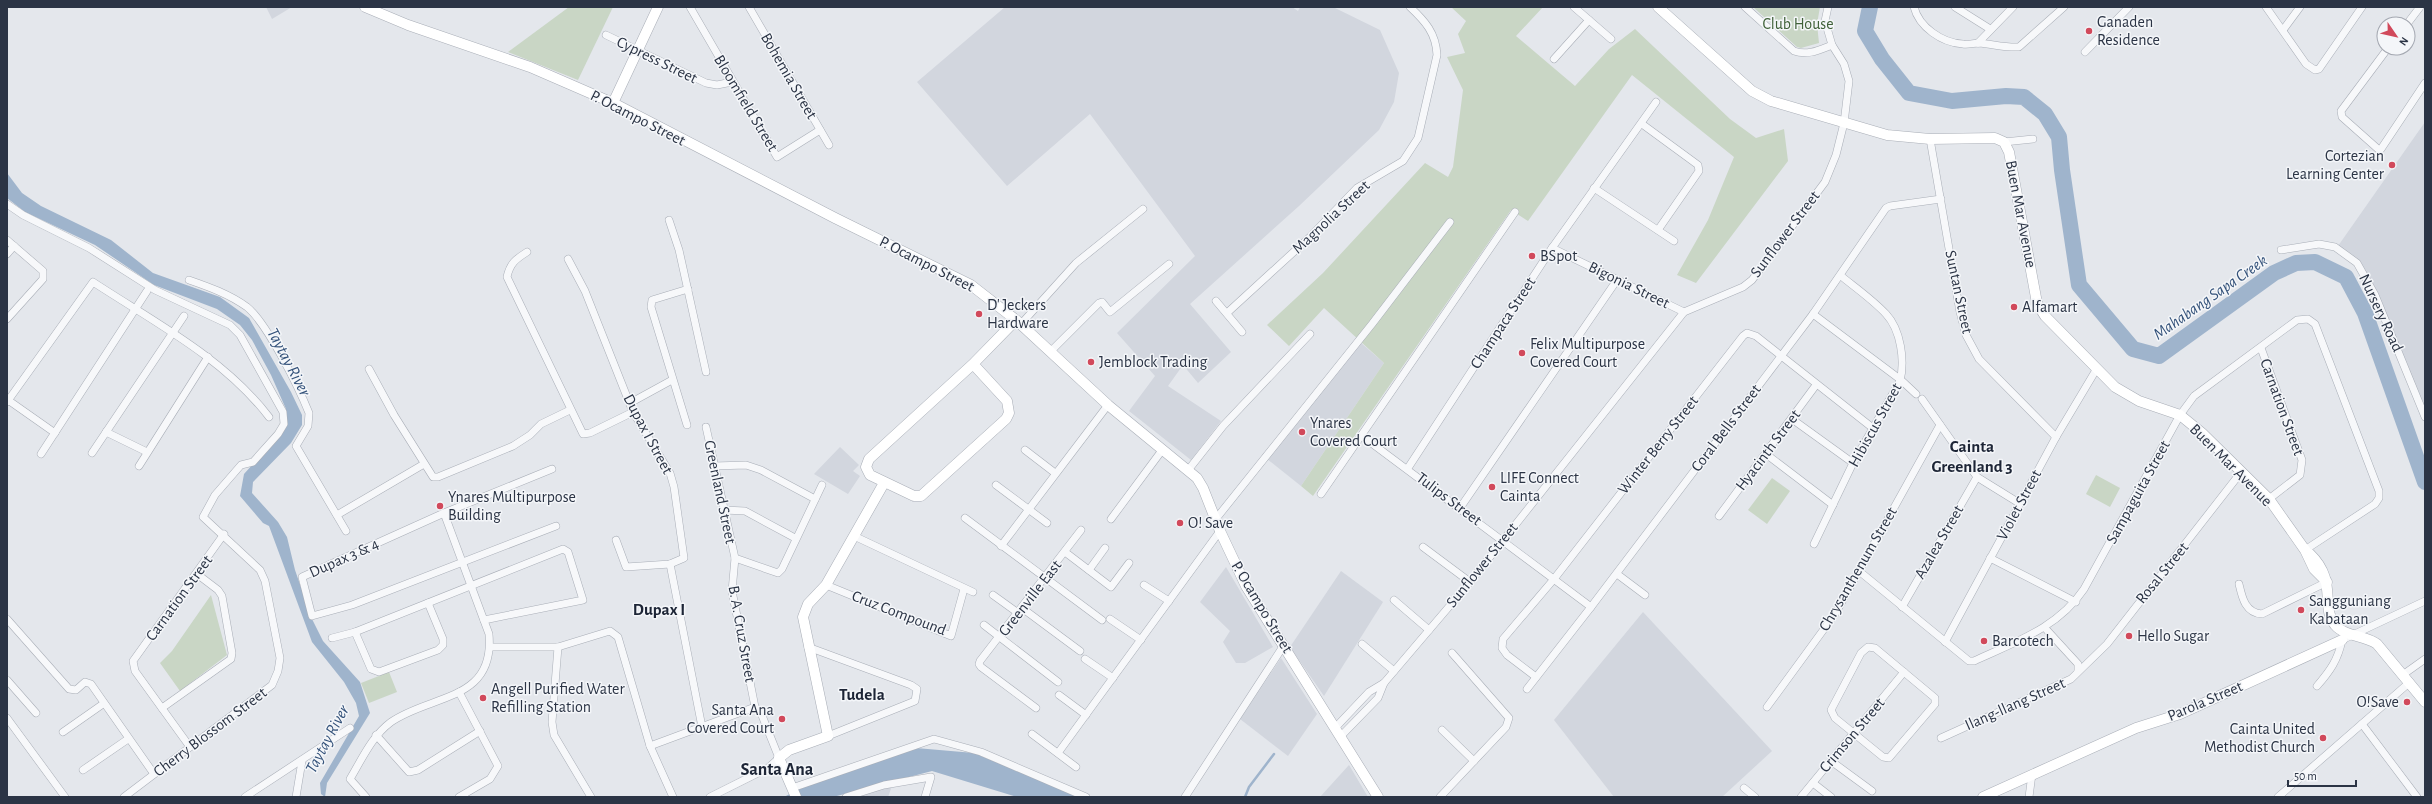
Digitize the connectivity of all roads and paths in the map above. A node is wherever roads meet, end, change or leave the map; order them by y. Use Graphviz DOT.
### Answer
graph roads {
  1 [pos="365,7"];
  2 [pos="658,7"];
  3 [pos="690,7"];
  4 [pos="749,7"];
  5 [pos="1410,7"];
  6 [pos="1574,7"];
  7 [pos="1658,7"];
  8 [pos="1745,7"];
  9 [pos="1828,7"];
  10 [pos="1914,7"];
  11 [pos="1954,7"];
  12 [pos="2013,7"];
  13 [pos="2064,7"];
  14 [pos="2129,7"];
  15 [pos="2266,7"];
  16 [pos="2300,7"];
  17 [pos="2362,7"];
  18 [pos="2420,7"];
  19 [pos="2413,16"];
  20 [pos="1589,20"];
  21 [pos="1990,28"];
  22 [pos="2283,30"];
  23 [pos="606,35"];
  24 [pos="1610,39"];
  25 [pos="1978,43"];
  26 [pos="1832,45"];
  27 [pos="638,50"];
  28 [pos="2085,52"];
  29 [pos="2382,56"];
  30 [pos="1554,59"];
  31 [pos="732,82"];
  32 [pos="2425,82"];
  33 [pos="1656,102"];
  34 [pos="613,103"];
  35 [pos="1642,124"];
  36 [pos="1844,124"];
  37 [pos="820,130"];
  38 [pos="1930,139"];
  39 [pos="2033,139"];
  40 [pos="2004,142"];
  41 [pos="828,145"];
  42 [pos="1594,188"];
  43 [pos="1941,199"];
  44 [pos="7,204"];
  45 [pos="1143,209"];
  46 [pos="1515,212"];
  47 [pos="669,220"];
  48 [pos="1450,222"];
  49 [pos="1658,230"];
  50 [pos="7,240"];
  51 [pos="1674,241"];
  52 [pos="14,246"];
  53 [pos="1552,248"];
  54 [pos="2281,250"];
  55 [pos="528,252"];
  56 [pos="7,254"];
  57 [pos="568,259"];
  58 [pos="1169,264"];
  59 [pos="1841,276"];
  60 [pos="189,280"];
  61 [pos="1617,280"];
  62 [pos="688,289"];
  63 [pos="148,291"];
  64 [pos="1216,301"];
  65 [pos="135,310"];
  66 [pos="1684,312"];
  67 [pos="1227,313"];
  68 [pos="1813,314"];
  69 [pos="184,316"];
  70 [pos="7,319"];
  71 [pos="1018,322"];
  72 [pos="1242,332"];
  73 [pos="171,334"];
  74 [pos="1310,334"];
  75 [pos="2261,348"];
  76 [pos="1050,352"];
  77 [pos="1781,355"];
  78 [pos="208,357"];
  79 [pos="973,364"];
  80 [pos="369,369"];
  81 [pos="2096,370"];
  82 [pos="706,372"];
  83 [pos="672,380"];
  84 [pos="1900,380"];
  85 [pos="1816,385"];
  86 [pos="8,401"];
  87 [pos="630,403"];
  88 [pos="1108,405"];
  89 [pos="570,410"];
  90 [pos="633,412"];
  91 [pos="2180,416"];
  92 [pos="2425,417"];
  93 [pos="269,418"];
  94 [pos="1792,419"];
  95 [pos="1940,424"];
  96 [pos="687,425"];
  97 [pos="706,427"];
  98 [pos="1874,429"];
  99 [pos="106,432"];
  100 [pos="55,433"];
  101 [pos="1362,436"];
  102 [pos="2056,437"];
  103 [pos="1163,449"];
  104 [pos="1025,450"];
  105 [pos="147,452"];
  106 [pos="42,454"];
  107 [pos="92,454"];
  108 [pos="1766,454"];
  109 [pos="1853,463"];
  110 [pos="424,464"];
  111 [pos="139,466"];
  112 [pos="714,466"];
  113 [pos="1408,468"];
  114 [pos="552,469"];
  115 [pos="1189,469"];
  116 [pos="2242,471"];
  117 [pos="1055,473"];
  118 [pos="1977,477"];
  119 [pos="884,483"];
  120 [pos="822,485"];
  121 [pos="996,485"];
  122 [pos="1321,494"];
  123 [pos="815,499"];
  124 [pos="2269,499"];
  125 [pos="2019,503"];
  126 [pos="1833,505"];
  127 [pos="1460,508"];
  128 [pos="1028,509"];
  129 [pos="724,510"];
  130 [pos="444,513"];
  131 [pos="337,515"];
  132 [pos="1719,516"];
  133 [pos="965,518"];
  134 [pos="1111,519"];
  135 [pos="1215,520"];
  136 [pos="1047,523"];
  137 [pos="556,526"];
  138 [pos="1081,530"];
  139 [pos="346,531"];
  140 [pos="1220,531"];
  141 [pos="224,534"];
  142 [pos="854,536"];
  143 [pos="795,538"];
  144 [pos="616,540"];
  145 [pos="1503,540"];
  146 [pos="1814,544"];
  147 [pos="1001,546"];
  148 [pos="1423,547"];
  149 [pos="1105,548"];
  150 [pos="2305,550"];
  151 [pos="1065,552"];
  152 [pos="735,558"];
  153 [pos="1990,558"];
  154 [pos="462,563"];
  155 [pos="1129,563"];
  156 [pos="670,564"];
  157 [pos="1089,570"];
  158 [pos="1859,571"];
  159 [pos="197,574"];
  160 [pos="1617,574"];
  161 [pos="1044,579"];
  162 [pos="1554,579"];
  163 [pos="1470,582"];
  164 [pos="2327,582"];
  165 [pos="2238,584"];
  166 [pos="470,585"];
  167 [pos="826,585"];
  168 [pos="1144,585"];
  169 [pos="964,589"];
  170 [pos="974,592"];
  171 [pos="994,595"];
  172 [pos="1645,595"];
  173 [pos="1394,600"];
  174 [pos="1169,601"];
  175 [pos="2425,601"];
  176 [pos="2076,602"];
  177 [pos="428,603"];
  178 [pos="1591,607"];
  179 [pos="1902,607"];
  180 [pos="1020,611"];
  181 [pos="7,619"];
  182 [pos="1110,619"];
  183 [pos="484,620"];
  184 [pos="1102,620"];
  185 [pos="984,625"];
  186 [pos="2045,628"];
  187 [pos="1429,630"];
  188 [pos="355,632"];
  189 [pos="2354,634"];
  190 [pos="1000,637"];
  191 [pos="332,638"];
  192 [pos="1140,640"];
  193 [pos="2342,640"];
  194 [pos="1945,642"];
  195 [pos="1362,644"];
  196 [pos="1284,645"];
  197 [pos="490,647"];
  198 [pos="808,647"];
  199 [pos="558,648"];
  200 [pos="1080,651"];
  201 [pos="1452,653"];
  202 [pos="1085,659"];
  203 [pos="2425,659"];
  204 [pos="1394,671"];
  205 [pos="2078,671"];
  206 [pos="1904,672"];
  207 [pos="1536,677"];
  208 [pos="1113,678"];
  209 [pos="2407,678"];
  210 [pos="7,680"];
  211 [pos="1058,682"];
  212 [pos="1384,683"];
  213 [pos="2317,686"];
  214 [pos="1527,688"];
  215 [pos="459,692"];
  216 [pos="1059,696"];
  217 [pos="2425,702"];
  218 [pos="103,704"];
  219 [pos="755,707"];
  220 [pos="1767,707"];
  221 [pos="162,708"];
  222 [pos="1036,708"];
  223 [pos="36,713"];
  224 [pos="1086,714"];
  225 [pos="7,718"];
  226 [pos="2362,724"];
  227 [pos="702,727"];
  228 [pos="350,728"];
  229 [pos="1335,728"];
  230 [pos="1442,730"];
  231 [pos="480,731"];
  232 [pos="62,732"];
  233 [pos="1855,733"];
  234 [pos="1032,734"];
  235 [pos="376,735"];
  236 [pos="828,736"];
  237 [pos="1340,737"];
  238 [pos="1942,738"];
  239 [pos="128,739"];
  240 [pos="650,746"];
  241 [pos="190,747"];
  242 [pos="1058,753"];
  243 [pos="779,758"];
  244 [pos="1831,760"];
  245 [pos="302,761"];
  246 [pos="1474,761"];
  247 [pos="1076,767"];
  248 [pos="83,770"];
  249 [pos="154,774"];
  250 [pos="2032,774"];
  251 [pos="1813,783"];
  252 [pos="1744,788"];
  253 [pos="1872,791"];
  254 [pos="793,792"];
  255 [pos="127,796"];
  256 [pos="65,797"];
  257 [pos="245,797"];
  258 [pos="296,797"];
  259 [pos="366,797"];
  260 [pos="459,797"];
  261 [pos="591,797"];
  262 [pos="673,797"];
  263 [pos="710,797"];
  264 [pos="846,797"];
  265 [pos="925,797"];
  266 [pos="1086,797"];
  267 [pos="1185,797"];
  268 [pos="1378,797"];
  269 [pos="1440,797"];
  270 [pos="1755,797"];
  271 [pos="1801,797"];
  272 [pos="1831,797"];
  273 [pos="1984,797"];
  274 [pos="2029,797"];
  275 [pos="2278,797"];
  276 [pos="2417,797"];
  1 -- 34 [label="street, P. Ocampo Street"];
  2 -- 27 [label="street"];
  3 -- 31 [label="street, Bloomfield Street"];
  4 -- 37 [label="street, Bohemia Street"];
  5 -- 67 [label="street, Magnolia Street"];
  6 -- 20 [label="street"];
  7 -- 36 [label="street, Buen Mar Avenue"];
  8 -- 26 [label="street"];
  9 -- 26 [label="street, Sunflower Street"];
  10 -- 25 [label="street"];
  11 -- 21 [label="street"];
  12 -- 21 [label="street"];
  13 -- 25 [label="street"];
  14 -- 28 [label="street"];
  15 -- 22 [label="street"];
  16 -- 22 [label="street"];
  17 -- 22 [label="street"];
  18 -- 19 [label="street"];
  20 -- 24 [label="street"];
  20 -- 30 [label="street"];
  21 -- 25 [label="street"];
  23 -- 27 [label="street, Cypress Street"];
  26 -- 36 [label="street, Sunflower Street"];
  27 -- 31 [label="street, Cypress Street"];
  27 -- 34 [label="street"];
  29 -- 32 [label="street"];
  31 -- 37 [label="street, Bloomfield Street"];
  33 -- 35 [label="street, Champaca Street"];
  34 -- 71 [label="street, P. Ocampo Street"];
  35 -- 42 [label="street, Champaca Street"];
  35 -- 49 [label="street"];
  36 -- 38 [label="street, Buen Mar Avenue"];
  36 -- 66 [label="street, Sunflower Street"];
  37 -- 41 [label="street, Bohemia Street"];
  38 -- 40 [label="street, Buen Mar Avenue"];
  38 -- 43 [label="street, Suntan Street"];
  39 -- 40 [label="street"];
  40 -- 81 [label="street, Buen Mar Avenue"];
  42 -- 49 [label="street"];
  42 -- 53 [label="street, Champaca Street"];
  43 -- 59 [label="street, Coral Bells Street"];
  43 -- 102 [label="street, Suntan Street"];
  44 -- 141 [label="street, Cherry Blossom Street"];
  45 -- 71 [label="street"];
  46 -- 101 [label="street"];
  47 -- 62 [label="street"];
  48 -- 135 [label="street"];
  49 -- 51 [label="street"];
  50 -- 52 [label="street"];
  52 -- 56 [label="street"];
  52 -- 70 [label="street"];
  53 -- 61 [label="street, Bigonia Street"];
  53 -- 113 [label="street, Champaca Street"];
  54 -- 92 [label="street, Nursery Road"];
  55 -- 89 [label="street"];
  57 -- 87 [label="street, Dupax I Street"];
  58 -- 76 [label="street"];
  59 -- 68 [label="street, Coral Bells Street"];
  59 -- 84 [label="street, Hibiscus Street"];
  60 -- 131 [label="street"];
  61 -- 66 [label="street, Bigonia Street"];
  61 -- 127 [label="street"];
  62 -- 82 [label="street"];
  62 -- 83 [label="street"];
  63 -- 65 [label="street"];
  64 -- 67 [label="street"];
  65 -- 73 [label="street"];
  65 -- 86 [label="street"];
  65 -- 100 [label="street"];
  66 -- 145 [label="street, Sunflower Street"];
  67 -- 72 [label="street"];
  68 -- 77 [label="street, Coral Bells Street"];
  68 -- 84 [label="street"];
  69 -- 73 [label="street"];
  71 -- 76 [label="street, P. Ocampo Street"];
  71 -- 79 [label="street"];
  73 -- 78 [label="street"];
  73 -- 99 [label="street"];
  74 -- 115 [label="street"];
  75 -- 91 [label="street, Sampaguita Street"];
  75 -- 124 [label="street, Carnation Street"];
  75 -- 150 [label="street, Sampaguita Street"];
  76 -- 88 [label="street, P. Ocampo Street"];
  77 -- 85 [label="street, Winter Berry Street"];
  77 -- 160 [label="street, Coral Bells Street"];
  77 -- 162 [label="street, Winter Berry Street"];
  78 -- 93 [label="street"];
  78 -- 105 [label="street"];
  79 -- 119 [label="street"];
  79 -- 119 [label="street"];
  80 -- 110 [label="street"];
  81 -- 91 [label="street, Buen Mar Avenue"];
  81 -- 102 [label="street, Violet Street"];
  83 -- 87 [label="street"];
  83 -- 96 [label="street"];
  84 -- 95 [label="street"];
  84 -- 98 [label="street, Hibiscus Street"];
  85 -- 94 [label="street, Hyacinth Street"];
  85 -- 98 [label="street, Winter Berry Street"];
  86 -- 100 [label="street"];
  87 -- 90 [label="street, Dupax I Street"];
  88 -- 103 [label="street, P. Ocampo Street"];
  88 -- 117 [label="street"];
  89 -- 90 [label="street"];
  89 -- 110 [label="street"];
  90 -- 156 [label="street, Dupax I Street"];
  91 -- 116 [label="street, Buen Mar Avenue"];
  91 -- 176 [label="street, Sampaguita Street"];
  94 -- 108 [label="street, Hyacinth Street"];
  94 -- 109 [label="street"];
  95 -- 118 [label="street"];
  95 -- 158 [label="street, Chrysanthenum Street"];
  97 -- 112 [label="street, Greenland Street"];
  98 -- 109 [label="street, Hibiscus Street"];
  99 -- 105 [label="street"];
  99 -- 107 [label="street"];
  100 -- 106 [label="street"];
  101 -- 113 [label="street, Tulips Street"];
  101 -- 122 [label="street"];
  102 -- 125 [label="street, Violet Street"];
  103 -- 115 [label="street, P. Ocampo Street"];
  103 -- 134 [label="street"];
  104 -- 117 [label="street"];
  105 -- 111 [label="street"];
  108 -- 126 [label="street"];
  108 -- 132 [label="street, Hyacinth Street"];
  109 -- 126 [label="street, Hibiscus Street"];
  110 -- 131 [label="street"];
  112 -- 123 [label="street"];
  112 -- 129 [label="street, Greenland Street"];
  113 -- 127 [label="street, Tulips Street"];
  114 -- 130 [label="street, Dupax 3 & 4"];
  115 -- 135 [label="street, P. Ocampo Street"];
  116 -- 124 [label="street, Buen Mar Avenue"];
  116 -- 205 [label="street, Rosal Street"];
  117 -- 128 [label="street"];
  118 -- 125 [label="street"];
  118 -- 179 [label="street, Azalea Street"];
  119 -- 142 [label="street"];
  120 -- 123 [label="street"];
  121 -- 128 [label="street"];
  123 -- 143 [label="street"];
  124 -- 150 [label="street, Buen Mar Avenue"];
  125 -- 153 [label="street, Violet Street"];
  126 -- 146 [label="street, Hibiscus Street"];
  127 -- 145 [label="street, Tulips Street"];
  128 -- 136 [label="street"];
  128 -- 147 [label="street"];
  129 -- 143 [label="street"];
  129 -- 152 [label="street, Greenland Street"];
  130 -- 154 [label="street"];
  130 -- 154 [label="street, Dupax 3 & 4"];
  131 -- 139 [label="street"];
  133 -- 147 [label="street"];
  135 -- 140 [label="street, P. Ocampo Street"];
  137 -- 154 [label="street, Dupax 3 & 4"];
  138 -- 151 [label="street, Greenville East"];
  140 -- 174 [label="street"];
  140 -- 196 [label="street, P. Ocampo Street"];
  141 -- 159 [label="street, Carnation Street"];
  141 -- 241 [label="street, Cherry Blossom Street"];
  142 -- 167 [label="street"];
  142 -- 169 [label="street"];
  143 -- 152 [label="street"];
  144 -- 156 [label="street"];
  145 -- 162 [label="street, Tulips Street"];
  145 -- 163 [label="street, Sunflower Street"];
  147 -- 161 [label="street"];
  148 -- 163 [label="street"];
  149 -- 157 [label="street"];
  150 -- 164 [label="street, Buen Mar Avenue"];
  151 -- 157 [label="street"];
  151 -- 161 [label="street, Greenville East"];
  152 -- 219 [label="street, B. A. Cruz Street"];
  153 -- 176 [label="street"];
  153 -- 194 [label="street, Violet Street"];
  154 -- 166 [label="street"];
  155 -- 157 [label="street"];
  156 -- 227 [label="street"];
  158 -- 179 [label="street, Sampaguita Street"];
  158 -- 220 [label="street, Chrysanthenum Street"];
  159 -- 221 [label="street, Carnation Street"];
  159 -- 221 [label="street"];
  160 -- 172 [label="street"];
  160 -- 178 [label="street, Coral Bells Street"];
  161 -- 180 [label="street, Greenville East"];
  161 -- 184 [label="street"];
  162 -- 178 [label="street, Tulips Street"];
  162 -- 207 [label="street, Winter Berry Street"];
  163 -- 187 [label="street, Sunflower Street"];
  164 -- 165 [label="street"];
  164 -- 189 [label="street, Buen Mar Avenue"];
  166 -- 177 [label="street"];
  166 -- 183 [label="street"];
  166 -- 183 [label="street"];
  167 -- 169 [label="street, Cruz Compound"];
  167 -- 198 [label="street"];
  168 -- 174 [label="street"];
  169 -- 170 [label="street"];
  171 -- 180 [label="street"];
  173 -- 187 [label="street"];
  174 -- 192 [label="street"];
  175 -- 189 [label="street, Parola Street"];
  176 -- 186 [label="street, Sampaguita Street"];
  177 -- 188 [label="street"];
  177 -- 188 [label="street"];
  178 -- 207 [label="street, Coral Bells Street"];
  179 -- 194 [label="street, Sampaguita Street"];
  180 -- 190 [label="street, Greenville East"];
  180 -- 200 [label="street"];
  181 -- 218 [label="street"];
  182 -- 192 [label="street"];
  183 -- 197 [label="street"];
  185 -- 190 [label="street"];
  186 -- 194 [label="street, Sampaguita Street"];
  186 -- 205 [label="street, Ilang-llang Street"];
  187 -- 204 [label="street, Sunflower Street"];
  188 -- 191 [label="street"];
  189 -- 193 [label="street, Parola Street"];
  189 -- 209 [label="street, Buen Mar Avenue"];
  190 -- 211 [label="street"];
  190 -- 222 [label="street, Greenville East"];
  192 -- 208 [label="street"];
  193 -- 213 [label="street"];
  193 -- 250 [label="street, Parola Street"];
  195 -- 204 [label="street"];
  196 -- 229 [label="street, P. Ocampo Street"];
  196 -- 267 [label="street"];
  197 -- 199 [label="street"];
  197 -- 215 [label="street"];
  198 -- 236 [label="street"];
  198 -- 236 [label="street"];
  199 -- 240 [label="street"];
  199 -- 261 [label="street"];
  201 -- 246 [label="street"];
  202 -- 208 [label="street"];
  203 -- 209 [label="street"];
  204 -- 212 [label="street, Sunflower Street"];
  205 -- 238 [label="street, Ilang-llang Street"];
  206 -- 233 [label="street, Crimson Street"];
  206 -- 233 [label="street"];
  206 -- 233 [label="street"];
  207 -- 214 [label="street, Coral Bells Street"];
  208 -- 224 [label="street"];
  209 -- 217 [label="street, Buen Mar Avenue"];
  209 -- 226 [label="street"];
  210 -- 223 [label="street"];
  212 -- 229 [label="street, Sunflower Street"];
  212 -- 237 [label="street, Sunflower Street"];
  215 -- 231 [label="street"];
  215 -- 235 [label="street"];
  216 -- 224 [label="street"];
  218 -- 232 [label="street"];
  218 -- 239 [label="street"];
  219 -- 227 [label="street"];
  219 -- 243 [label="street, B. A. Cruz Street"];
  221 -- 241 [label="street"];
  224 -- 242 [label="street"];
  225 -- 256 [label="street"];
  226 -- 275 [label="street"];
  226 -- 276 [label="street"];
  227 -- 240 [label="street"];
  228 -- 245 [label="street"];
  229 -- 237 [label="street, P. Ocampo Street"];
  230 -- 246 [label="street"];
  231 -- 235 [label="street"];
  231 -- 260 [label="street"];
  233 -- 244 [label="street, Crimson Street"];
  234 -- 242 [label="street"];
  235 -- 259 [label="street"];
  236 -- 243 [label="street"];
  237 -- 268 [label="street, P. Ocampo Street"];
  239 -- 248 [label="street"];
  239 -- 249 [label="street"];
  240 -- 262 [label="street"];
  241 -- 249 [label="street, Cherry Blossom Street"];
  242 -- 247 [label="street"];
  243 -- 254 [label="street, B. A. Cruz Street"];
  243 -- 263 [label="street"];
  244 -- 251 [label="street, Crimson Street"];
  244 -- 253 [label="street"];
  245 -- 257 [label="street"];
  245 -- 258 [label="street"];
  246 -- 269 [label="street"];
  249 -- 255 [label="street, Cherry Blossom Street"];
  250 -- 273 [label="street, Parola Street"];
  250 -- 274 [label="street"];
  251 -- 271 [label="street, Crimson Street"];
  251 -- 272 [label="street"];
  252 -- 270 [label="street"];
  254 -- 266 [label="street"];
  264 -- 265 [label="street"];
}
